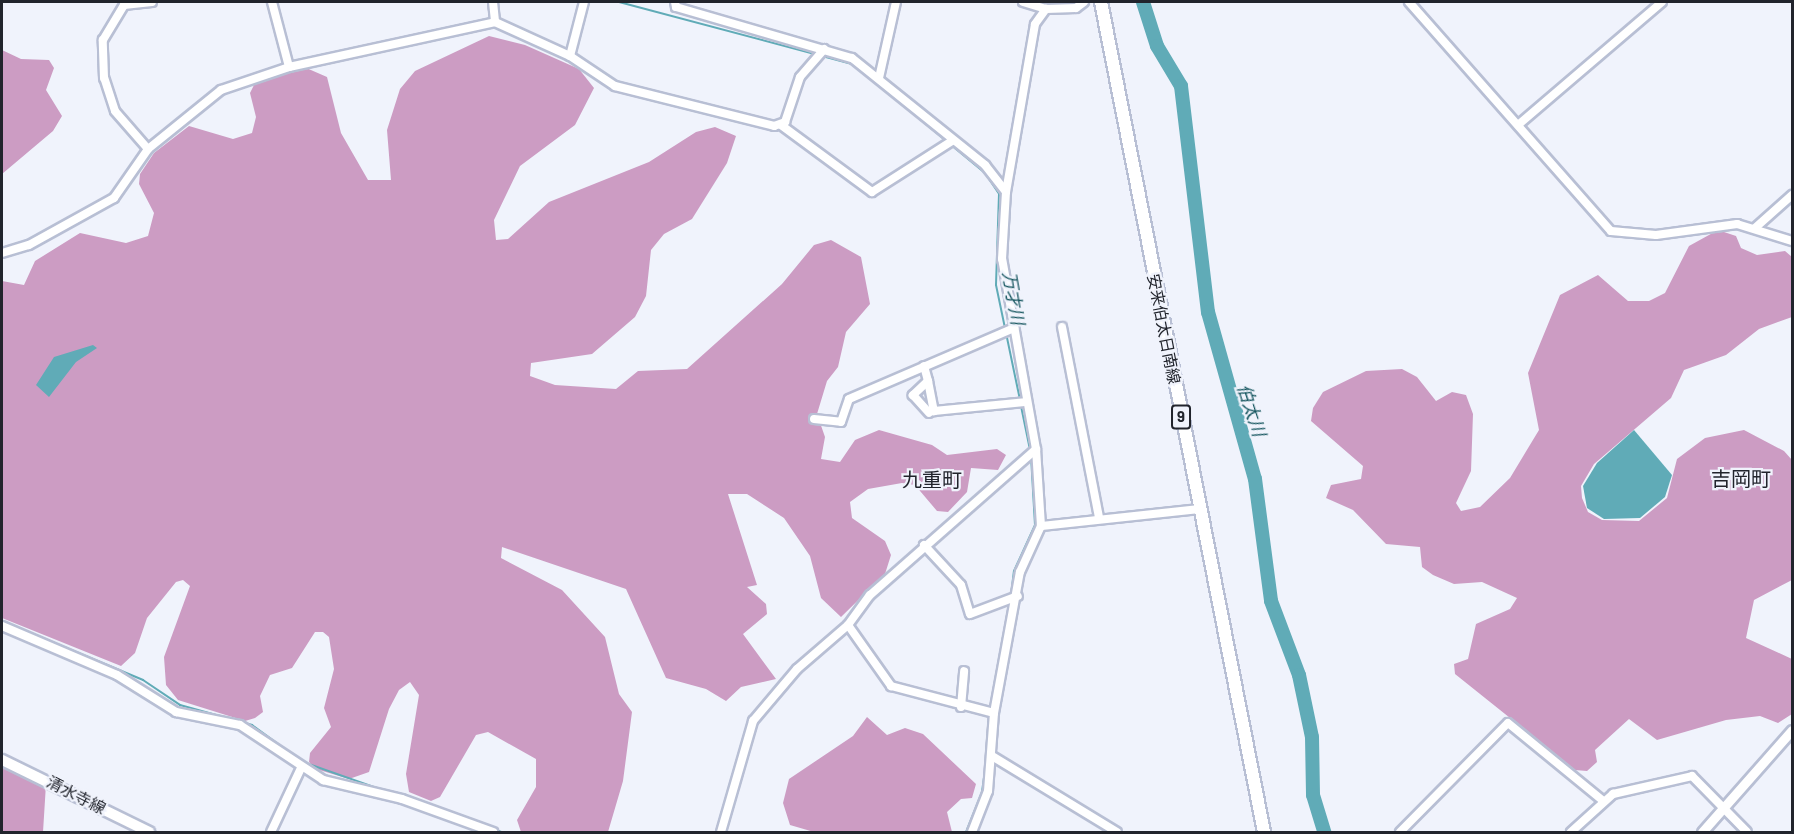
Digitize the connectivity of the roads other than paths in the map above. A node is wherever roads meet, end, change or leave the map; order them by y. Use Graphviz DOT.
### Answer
graph roads {
  1 [pos="152,2"];
  2 [pos="272,2"];
  3 [pos="493,2"];
  4 [pos="584,2"];
  5 [pos="675,2"];
  6 [pos="896,2"];
  7 [pos="1023,2"];
  8 [pos="1084,2"];
  9 [pos="1101,2"];
  10 [pos="1409,2"];
  11 [pos="1662,2"];
  12 [pos="1046,9"];
  13 [pos="495,22"];
  14 [pos="821,52"];
  15 [pos="570,56"];
  16 [pos="289,67"];
  17 [pos="879,78"];
  18 [pos="781,125"];
  19 [pos="1518,125"];
  20 [pos="950,143"];
  21 [pos="148,149"];
  22 [pos="1006,192"];
  23 [pos="1792,195"];
  24 [pos="1755,228"];
  25 [pos="1792,240"];
  26 [pos="2,253"];
  27 [pos="1062,327"];
  28 [pos="1010,330"];
  29 [pos="924,366"];
  30 [pos="928,381"];
  31 [pos="1021,402"];
  32 [pos="929,413"];
  33 [pos="814,419"];
  34 [pos="1032,450"];
  35 [pos="1200,509"];
  36 [pos="1099,518"];
  37 [pos="1041,526"];
  38 [pos="924,545"];
  39 [pos="1013,597"];
  40 [pos="848,625"];
  41 [pos="2,626"];
  42 [pos="964,671"];
  43 [pos="961,707"];
  44 [pos="994,713"];
  45 [pos="1792,730"];
  46 [pos="992,756"];
  47 [pos="2,760"];
  48 [pos="301,768"];
  49 [pos="1602,800"];
  50 [pos="1723,810"];
  51 [pos="149,832"];
  52 [pos="271,832"];
  53 [pos="493,832"];
  54 [pos="721,832"];
  55 [pos="972,832"];
  56 [pos="1117,832"];
  57 [pos="1264,832"];
  58 [pos="1400,832"];
  59 [pos="1571,832"];
  60 [pos="1702,832"];
  61 [pos="1747,832"];
  1 -- 21 [label="street"];
  2 -- 16 [label="street"];
  3 -- 13 [label="street"];
  4 -- 15 [label="street"];
  5 -- 14 [label="street"];
  6 -- 17 [label="street"];
  7 -- 12 [label="street"];
  8 -- 12 [label="street"];
  9 -- 35 [label="main road, 安来伯太日南線 / 9"];
  10 -- 19 [label="street"];
  11 -- 19 [label="street"];
  12 -- 22 [label="street"];
  13 -- 15 [label="street"];
  13 -- 16 [label="street"];
  14 -- 17 [label="street"];
  14 -- 18 [label="street"];
  15 -- 18 [label="street"];
  16 -- 21 [label="street"];
  17 -- 20 [label="street"];
  18 -- 20 [label="street"];
  19 -- 24 [label="street"];
  20 -- 22 [label="street"];
  21 -- 26 [label="street"];
  22 -- 28 [label="street"];
  23 -- 24 [label="street"];
  24 -- 25 [label="street"];
  27 -- 36 [label="street"];
  28 -- 29 [label="street"];
  28 -- 31 [label="street"];
  29 -- 30 [label="street"];
  29 -- 33 [label="street"];
  30 -- 31 [label="street"];
  30 -- 32 [label="street"];
  31 -- 34 [label="street"];
  34 -- 37 [label="street"];
  34 -- 38 [label="street"];
  35 -- 36 [label="street"];
  35 -- 57 [label="main road, 安来伯太日南線 / 9"];
  36 -- 37 [label="street"];
  37 -- 39 [label="street"];
  38 -- 39 [label="street"];
  38 -- 40 [label="street"];
  39 -- 44 [label="street"];
  40 -- 43 [label="street"];
  40 -- 54 [label="street"];
  41 -- 48 [label="street"];
  42 -- 43 [label="street"];
  43 -- 44 [label="street"];
  44 -- 46 [label="street"];
  45 -- 50 [label="street"];
  46 -- 55 [label="street"];
  46 -- 56 [label="street"];
  47 -- 51 [label="main road, 清水寺線"];
  48 -- 52 [label="street"];
  48 -- 53 [label="street"];
  49 -- 50 [label="street"];
  49 -- 58 [label="street"];
  49 -- 59 [label="street"];
  50 -- 60 [label="street"];
  50 -- 61 [label="street"];
}
